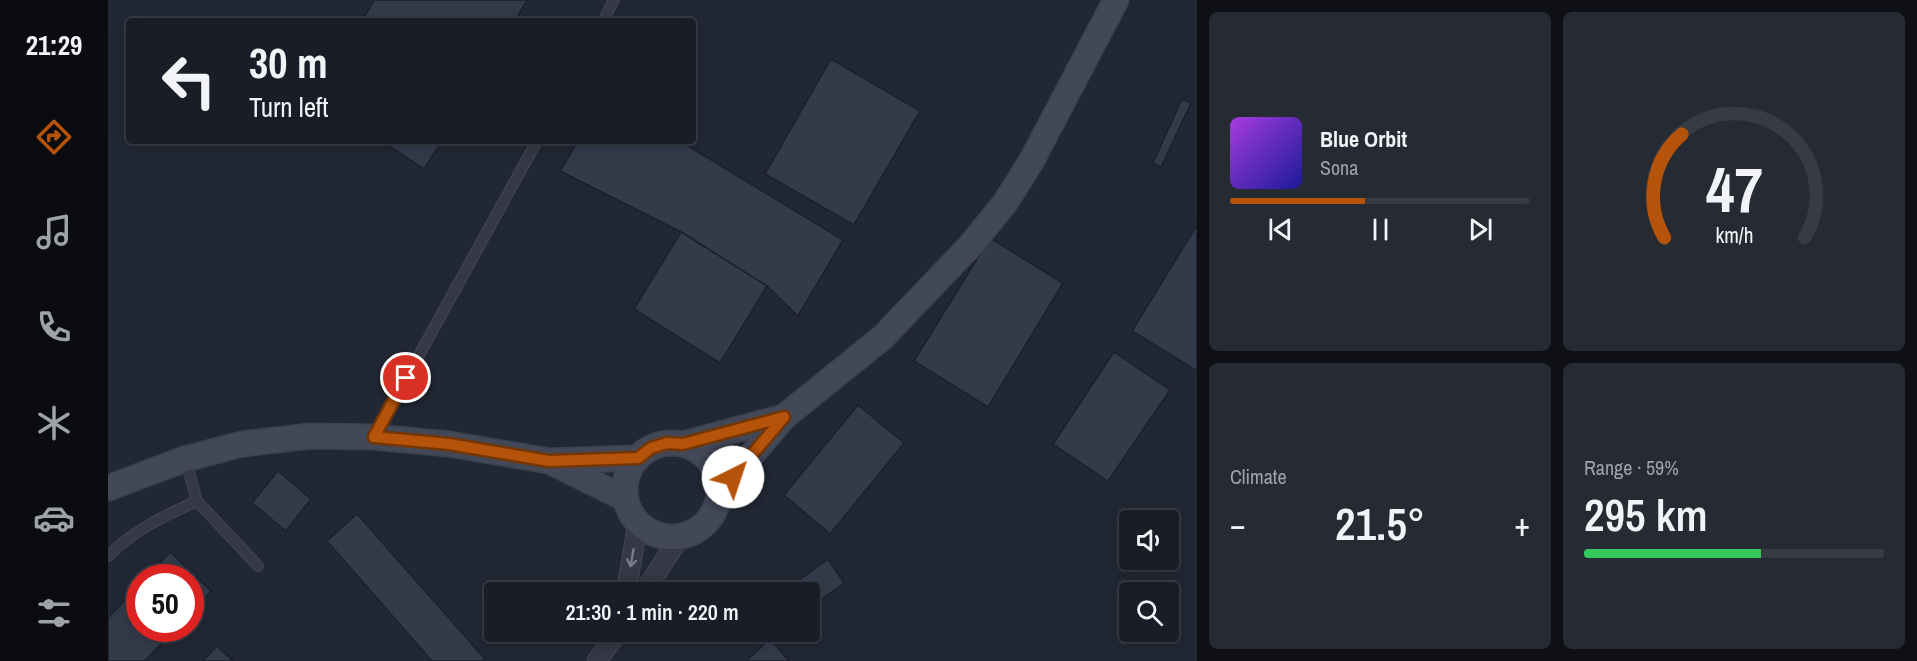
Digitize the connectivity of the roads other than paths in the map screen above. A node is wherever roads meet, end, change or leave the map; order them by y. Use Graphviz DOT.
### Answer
graph roads {
  1 [pos="614,0"];
  2 [pos="1116,0"];
  3 [pos="605,18"];
  4 [pos="535,144"];
  5 [pos="784,417"];
  6 [pos="374,437"];
  7 [pos="683,444"];
  8 [pos="638,458"];
  9 [pos="185,459"];
  10 [pos="549,461"];
  11 [pos="108,488"];
  12 [pos="720,492"];
  13 [pos="626,498"];
  14 [pos="197,501"];
  15 [pos="638,523"];
  16 [pos="680,537"];
  17 [pos="108,556"];
  18 [pos="258,566"];
  19 [pos="628,582"];
  20 [pos="651,582"];
  21 [pos="611,642"];
  22 [pos="597,661"];
  1 -- 3 [label="lane"];
  2 -- 5 [label="main road"];
  4 -- 6 [label="lane"];
  5 -- 7 [label="main road"];
  5 -- 12 [label="main road"];
  6 -- 9 [label="main road"];
  6 -- 10 [label="main road"];
  7 -- 8 [label="main road"];
  7 -- 12 [label="main road"];
  8 -- 10 [label="main road"];
  8 -- 13 [label="main road"];
  9 -- 11 [label="main road"];
  9 -- 14 [label="lane"];
  10 -- 13 [label="main road"];
  12 -- 16 [label="main road"];
  13 -- 15 [label="main road"];
  14 -- 17 [label="lane"];
  14 -- 18 [label="lane"];
  15 -- 16 [label="main road"];
  15 -- 19 [label="street, one-way"];
  16 -- 20 [label="street"];
  21 -- 22 [label="street"];
}
